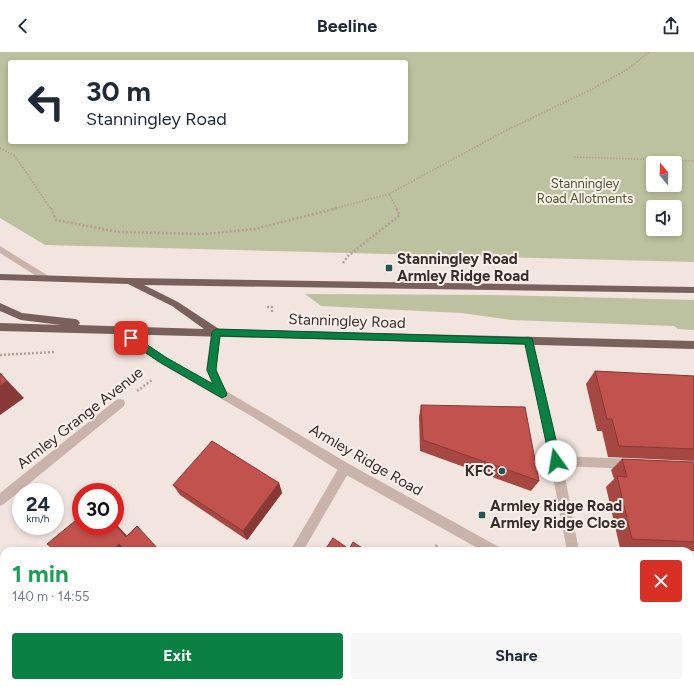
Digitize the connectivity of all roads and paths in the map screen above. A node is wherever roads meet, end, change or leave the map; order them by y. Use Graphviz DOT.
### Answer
graph roads {
  1 [pos="649,52"];
  2 [pos="0,148"];
  3 [pos="574,157"];
  4 [pos="694,161"];
  5 [pos="389,194"];
  6 [pos="0,249"];
  7 [pos="348,256"];
  8 [pos="0,276"];
  9 [pos="44,278"];
  10 [pos="129,281"];
  11 [pos="694,290"];
  12 [pos="265,306"];
  13 [pos="0,307"];
  14 [pos="0,328"];
  15 [pos="118,330"];
  16 [pos="216,332"];
  17 [pos="271,334"];
  18 [pos="528,340"];
  19 [pos="694,345"];
  20 [pos="155,378"];
  21 [pos="222,394"];
  22 [pos="120,403"];
  23 [pos="556,461"];
  24 [pos="640,465"];
  25 [pos="345,468"];
  26 [pos="0,500"];
  27 [pos="298,547"];
  28 [pos="488,547"];
  29 [pos="572,547"];
  1 -- 5 [label="path"];
  2 -- 5 [label="path"];
  3 -- 4 [label="path"];
  5 -- 7 [label="path"];
  6 -- 9 [label="street"];
  8 -- 9 [label="main road"];
  9 -- 10 [label="main road"];
  10 -- 11 [label="main road"];
  10 -- 16 [label="main road"];
  12 -- 17 [label="path"];
  13 -- 15 [label="main road"];
  14 -- 15 [label="main road, Stanningley Road"];
  15 -- 16 [label="main road, Stanningley Road"];
  15 -- 21 [label="street, Armley Ridge Road"];
  16 -- 17 [label="main road, Stanningley Road"];
  16 -- 21 [label="street"];
  17 -- 18 [label="main road, Stanningley Road"];
  18 -- 19 [label="main road, Stanningley Road"];
  18 -- 23 [label="street"];
  20 -- 22 [label="path, Armley Grange Avenue"];
  21 -- 25 [label="street, Armley Ridge Road"];
  22 -- 26 [label="street, Armley Grange Avenue"];
  23 -- 24 [label="street"];
  23 -- 29 [label="street"];
  25 -- 27 [label="street"];
  25 -- 28 [label="street, Armley Ridge Road"];
}
